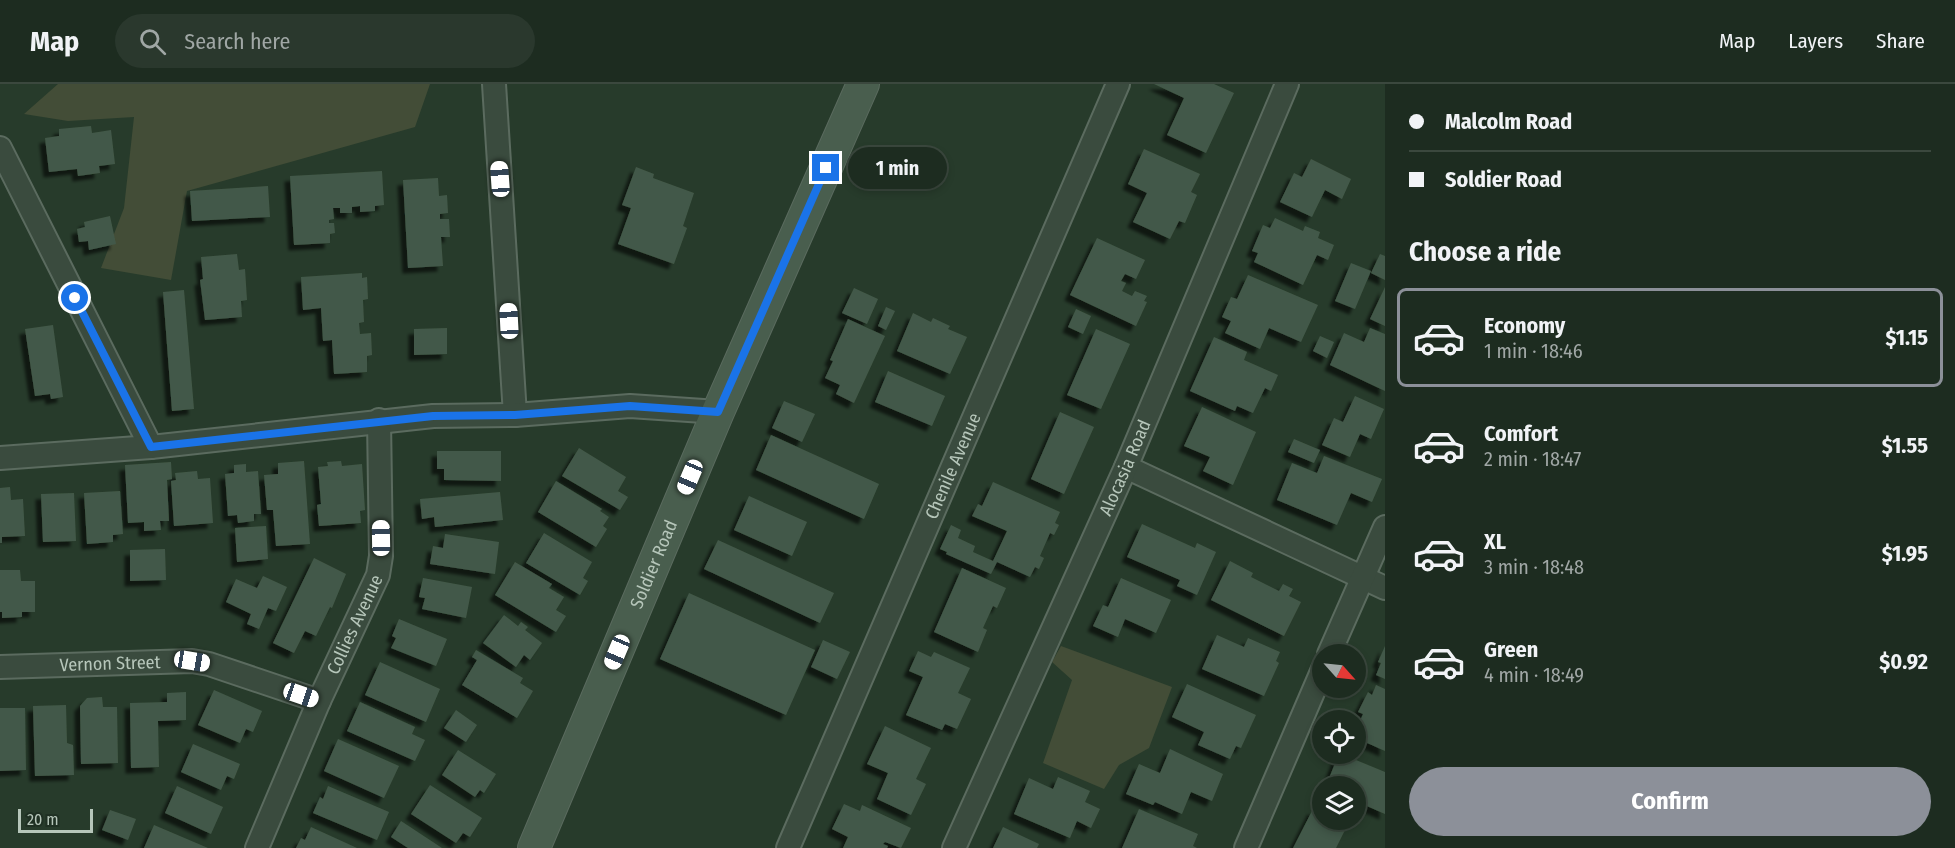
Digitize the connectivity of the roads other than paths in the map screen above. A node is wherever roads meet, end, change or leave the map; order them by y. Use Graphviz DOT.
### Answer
graph roads {
  1 [pos="494,84"];
  2 [pos="863,84"];
  3 [pos="1118,84"];
  4 [pos="1287,84"];
  5 [pos="0,148"];
  6 [pos="718,412"];
  7 [pos="515,415"];
  8 [pos="379,420"];
  9 [pos="151,447"];
  10 [pos="0,458"];
  11 [pos="1126,467"];
  12 [pos="1385,527"];
  13 [pos="1362,578"];
  14 [pos="1385,588"];
  15 [pos="1333,644"];
  16 [pos="0,667"];
  17 [pos="1312,695"];
  18 [pos="319,702"];
  19 [pos="257,848"];
  20 [pos="534,848"];
  21 [pos="788,848"];
  22 [pos="954,848"];
  23 [pos="1246,848"];
  1 -- 7 [label="street"];
  2 -- 6 [label="main road, Soldier Road"];
  3 -- 21 [label="street, Chenile Avenue"];
  4 -- 11 [label="street, Alocasia Road"];
  5 -- 9 [label="street"];
  6 -- 7 [label="street"];
  6 -- 20 [label="main road, Soldier Road"];
  7 -- 8 [label="street"];
  8 -- 9 [label="street"];
  8 -- 18 [label="street, Collies Avenue"];
  9 -- 10 [label="street"];
  11 -- 13 [label="street"];
  11 -- 22 [label="street, Alocasia Road"];
  12 -- 13 [label="street"];
  13 -- 14 [label="street"];
  13 -- 15 [label="street"];
  16 -- 18 [label="street, Vernon Street"];
  17 -- 23 [label="street"];
  18 -- 19 [label="street, Collies Avenue"];
}
